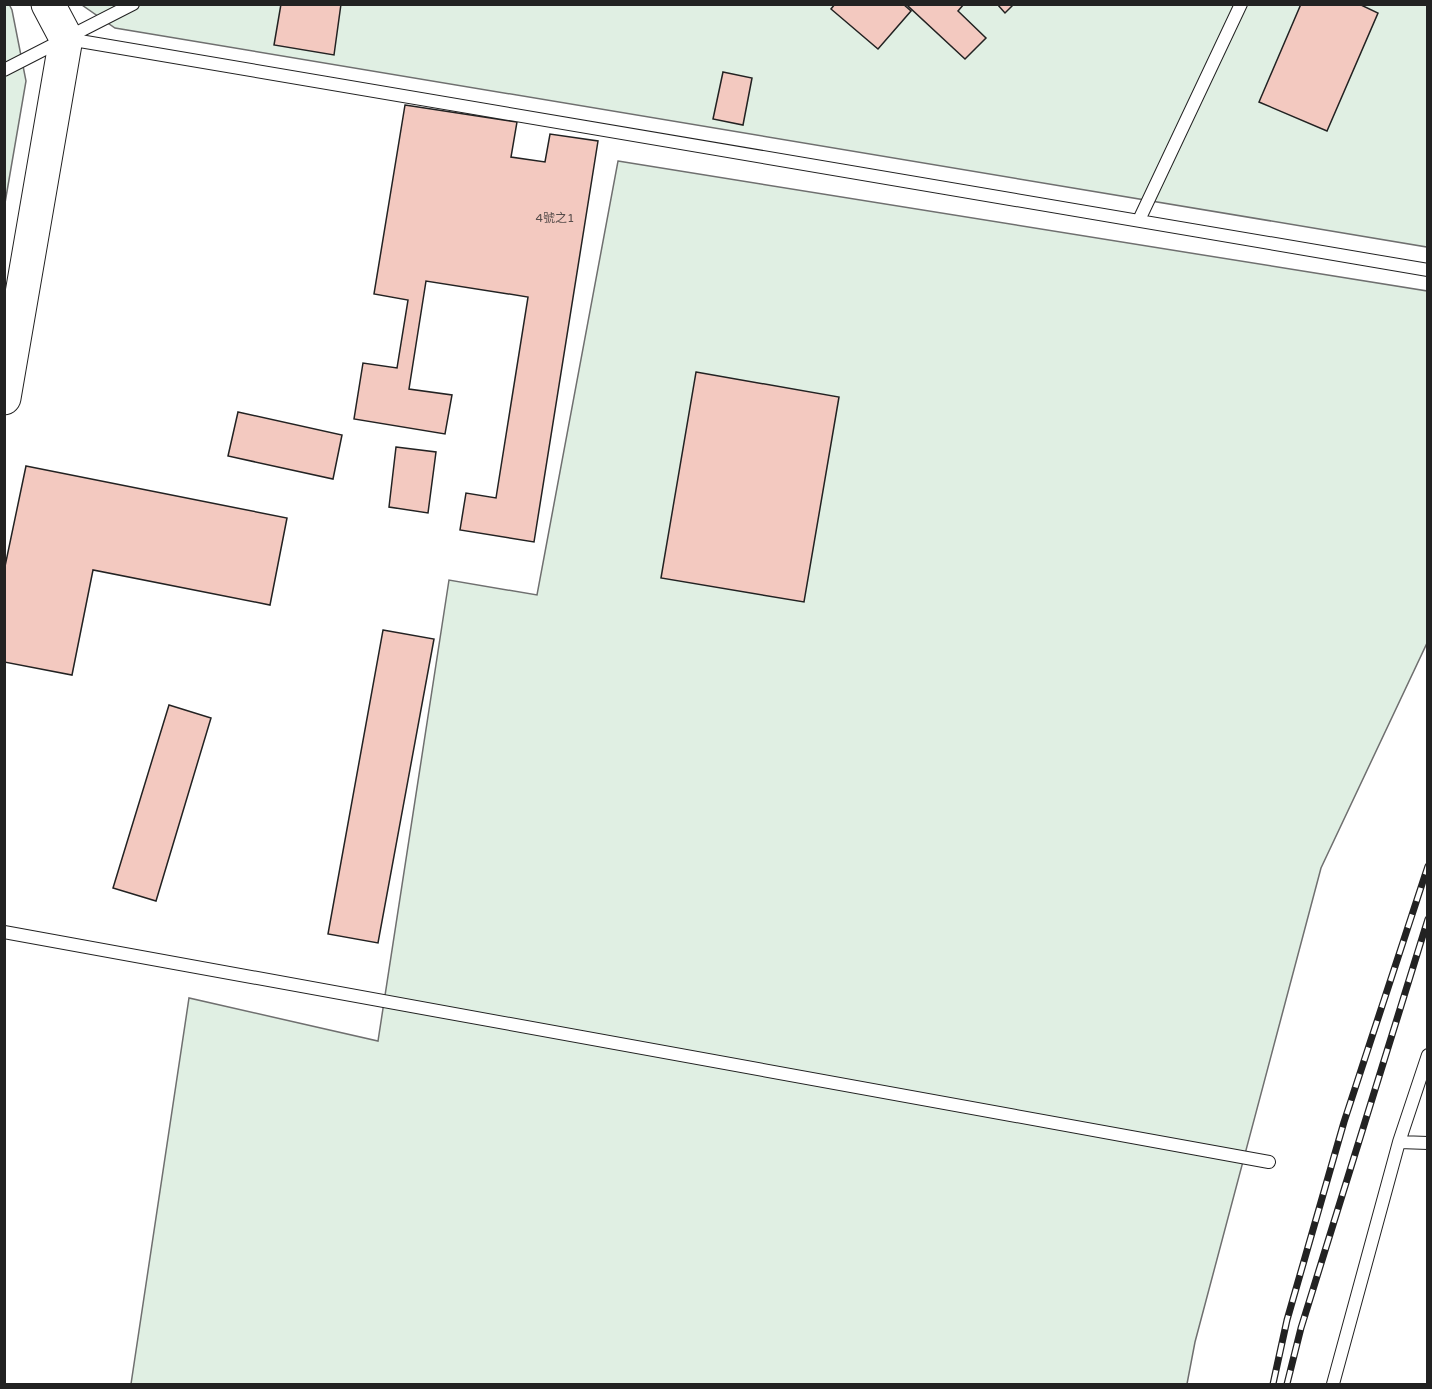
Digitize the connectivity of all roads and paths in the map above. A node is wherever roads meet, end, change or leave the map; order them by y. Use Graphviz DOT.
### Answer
graph roads {
  1 [pos="48,4"];
  2 [pos="134,4"];
  3 [pos="1241,4"];
  4 [pos="66,38"];
  5 [pos="4,70"];
  6 [pos="1139,220"];
  7 [pos="1428,270"];
  8 [pos="4,398"];
  9 [pos="4,932"];
  10 [pos="1428,1055"];
  11 [pos="1399,1142"];
  12 [pos="1428,1143"];
  13 [pos="1269,1162"];
  14 [pos="1333,1384"];
  1 -- 4 [label="street"];
  2 -- 4 [label="lane"];
  3 -- 6 [label="lane"];
  4 -- 5 [label="lane"];
  4 -- 6 [label="lane"];
  4 -- 8 [label="street"];
  6 -- 7 [label="lane"];
  9 -- 13 [label="lane"];
  10 -- 11 [label="lane"];
  11 -- 12 [label="lane"];
  11 -- 14 [label="lane"];
}
